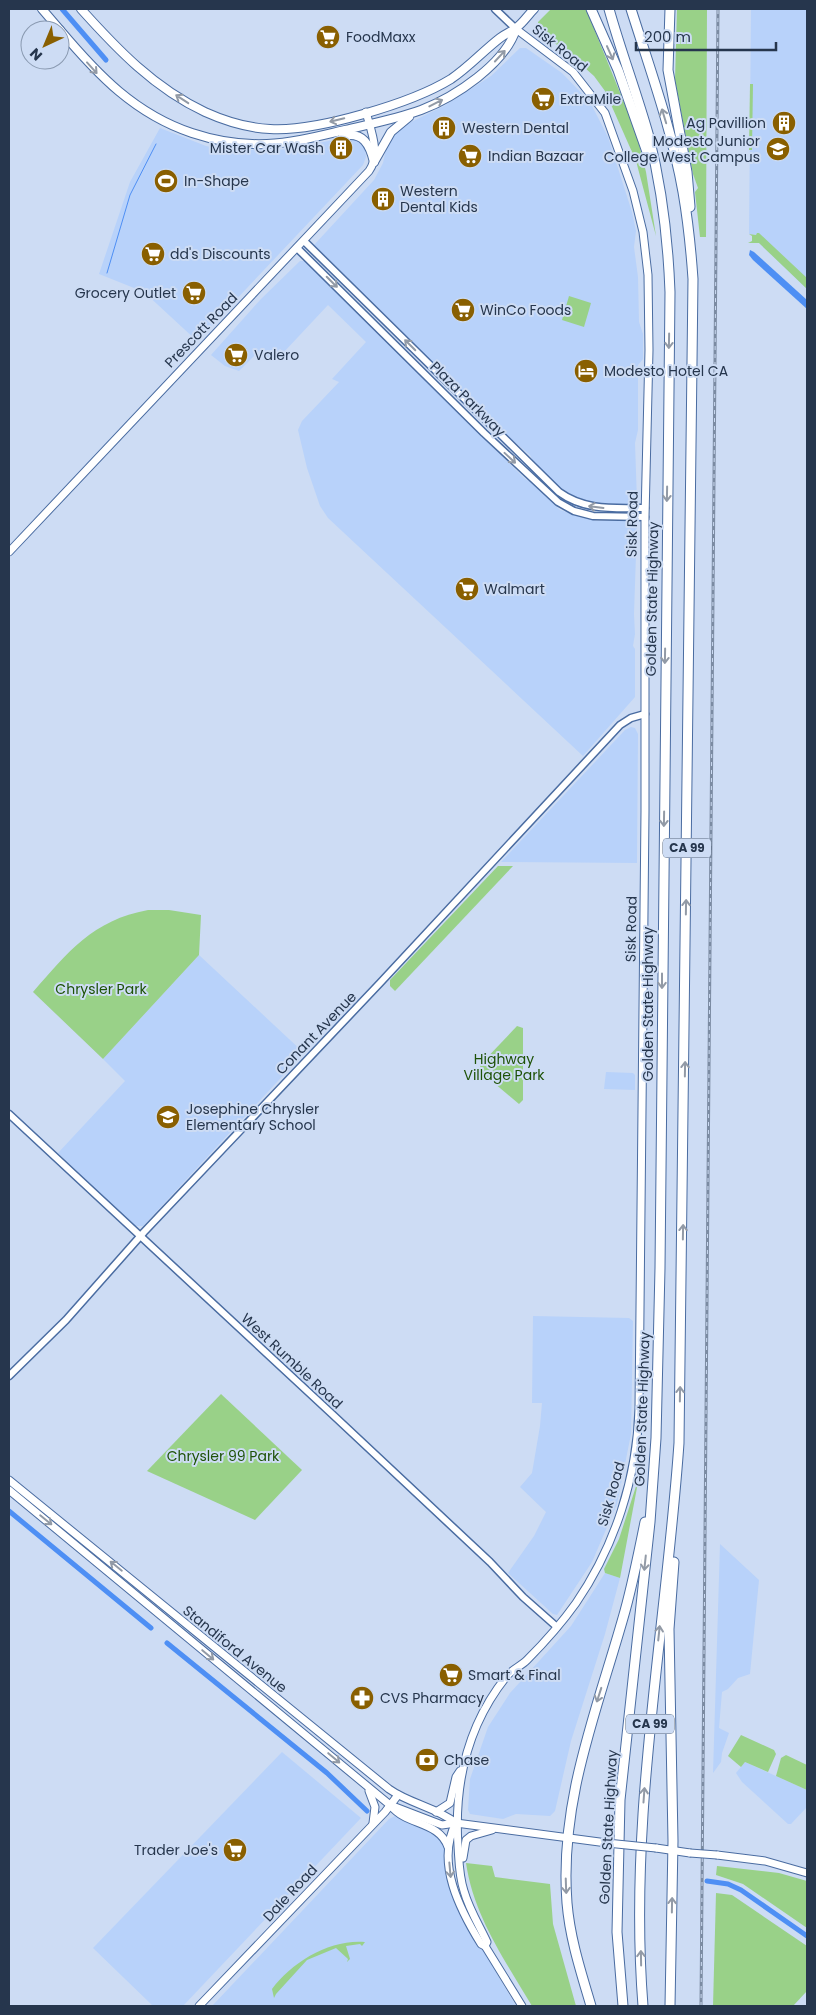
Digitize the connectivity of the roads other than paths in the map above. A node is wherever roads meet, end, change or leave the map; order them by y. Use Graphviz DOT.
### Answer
graph roads {
  1 [pos="42,9"];
  2 [pos="81,9"];
  3 [pos="495,9"];
  4 [pos="534,9"];
  5 [pos="591,9"];
  6 [pos="609,9"];
  7 [pos="631,9"];
  8 [pos="670,9"];
  9 [pos="51,20"];
  10 [pos="516,28"];
  11 [pos="70,42"];
  12 [pos="420,110"];
  13 [pos="366,112"];
  14 [pos="370,124"];
  15 [pos="290,142"];
  16 [pos="374,162"];
  17 [pos="689,232"];
  18 [pos="304,241"];
  19 [pos="297,248"];
  20 [pos="670,292"];
  21 [pos="645,508"];
  22 [pos="645,517"];
  23 [pos="9,552"];
  24 [pos="645,714"];
  25 [pos="9,1114"];
  26 [pos="139,1237"];
  27 [pos="9,1376"];
  28 [pos="679,1443"];
  29 [pos="655,1463"];
  30 [pos="9,1480"];
  31 [pos="9,1490"];
  32 [pos="558,1627"];
  33 [pos="462,1769"];
  34 [pos="368,1788"];
  35 [pos="398,1795"];
  36 [pos="390,1805"];
  37 [pos="436,1812"];
  38 [pos="456,1823"];
  39 [pos="373,1824"];
  40 [pos="494,1829"];
  41 [pos="568,1838"];
  42 [pos="450,1851"];
  43 [pos="673,1851"];
  44 [pos="807,1873"];
  45 [pos="472,1912"];
  46 [pos="486,1946"];
  47 [pos="199,2006"];
  48 [pos="522,2006"];
  49 [pos="591,2006"];
  50 [pos="624,2006"];
  51 [pos="643,2006"];
  52 [pos="670,2006"];
  1 -- 9 [label="main road"];
  13 -- 2 [label="main road, one-way"];
  3 -- 10 [label="street"];
  4 -- 10 [label="main road"];
  5 -- 20 [label="highway, one-way"];
  6 -- 20 [label="highway, Golden State Highway / CA 99"];
  17 -- 7 [label="highway, CA 99, one-way"];
  8 -- 17 [label="highway"];
  12 -- 10 [label="main road, one-way"];
  10 -- 13 [label="main road"];
  10 -- 21 [label="main road, Sisk Road"];
  11 -- 15 [label="main road, one-way"];
  12 -- 14 [label="main road"];
  12 -- 16 [label="main road"];
  13 -- 14 [label="main road"];
  14 -- 15 [label="main road"];
  14 -- 16 [label="main road"];
  15 -- 16 [label="main road"];
  16 -- 18 [label="main road, Prescott Road"];
  28 -- 17 [label="highway, CA 99, one-way"];
  18 -- 19 [label="main road, Prescott Road"];
  21 -- 18 [label="street, Plaza Parkway, one-way"];
  19 -- 22 [label="street, Plaza Parkway, one-way"];
  19 -- 23 [label="main road, Prescott Road"];
  20 -- 29 [label="highway, Golden State Highway / CA 99, one-way"];
  21 -- 22 [label="main road, Sisk Road"];
  22 -- 24 [label="main road, Sisk Road"];
  24 -- 26 [label="street, Conant Avenue"];
  24 -- 32 [label="main road, Sisk Road"];
  25 -- 26 [label="street, West Rumble Road"];
  26 -- 27 [label="street, Conant Avenue"];
  26 -- 32 [label="street, West Rumble Road"];
  28 -- 43 [label="highway"];
  51 -- 28 [label="highway, CA 99, one-way"];
  29 -- 41 [label="highway, one-way"];
  29 -- 50 [label="highway, Golden State Highway / CA 99, one-way"];
  35 -- 30 [label="main road, Standiford Avenue, one-way"];
  31 -- 34 [label="main road, Standiford Avenue, one-way"];
  32 -- 33 [label="main road, Sisk Road"];
  33 -- 37 [label="main road"];
  33 -- 38 [label="main road, Sisk Road"];
  34 -- 36 [label="main road, Standiford Avenue"];
  34 -- 39 [label="main road"];
  35 -- 36 [label="main road, Dale Road"];
  35 -- 37 [label="main road, Standiford Avenue"];
  36 -- 38 [label="main road, Standiford Avenue"];
  36 -- 39 [label="main road, Dale Road"];
  36 -- 42 [label="main road"];
  37 -- 38 [label="main road, Standiford Avenue"];
  38 -- 40 [label="main road, Standiford Avenue"];
  38 -- 42 [label="main road, Sisk Road"];
  38 -- 45 [label="main road, Sisk Road"];
  39 -- 47 [label="main road, Dale Road"];
  40 -- 41 [label="main road, Standiford Avenue"];
  40 -- 45 [label="main road"];
  41 -- 43 [label="main road, Standiford Avenue, bridge"];
  41 -- 49 [label="highway, one-way"];
  42 -- 46 [label="main road, Sisk Road, one-way"];
  43 -- 44 [label="main road, Standiford Avenue, bridge"];
  52 -- 43 [label="highway, one-way"];
  45 -- 46 [label="main road, Sisk Road"];
  46 -- 48 [label="main road, Sisk Road"];
}
